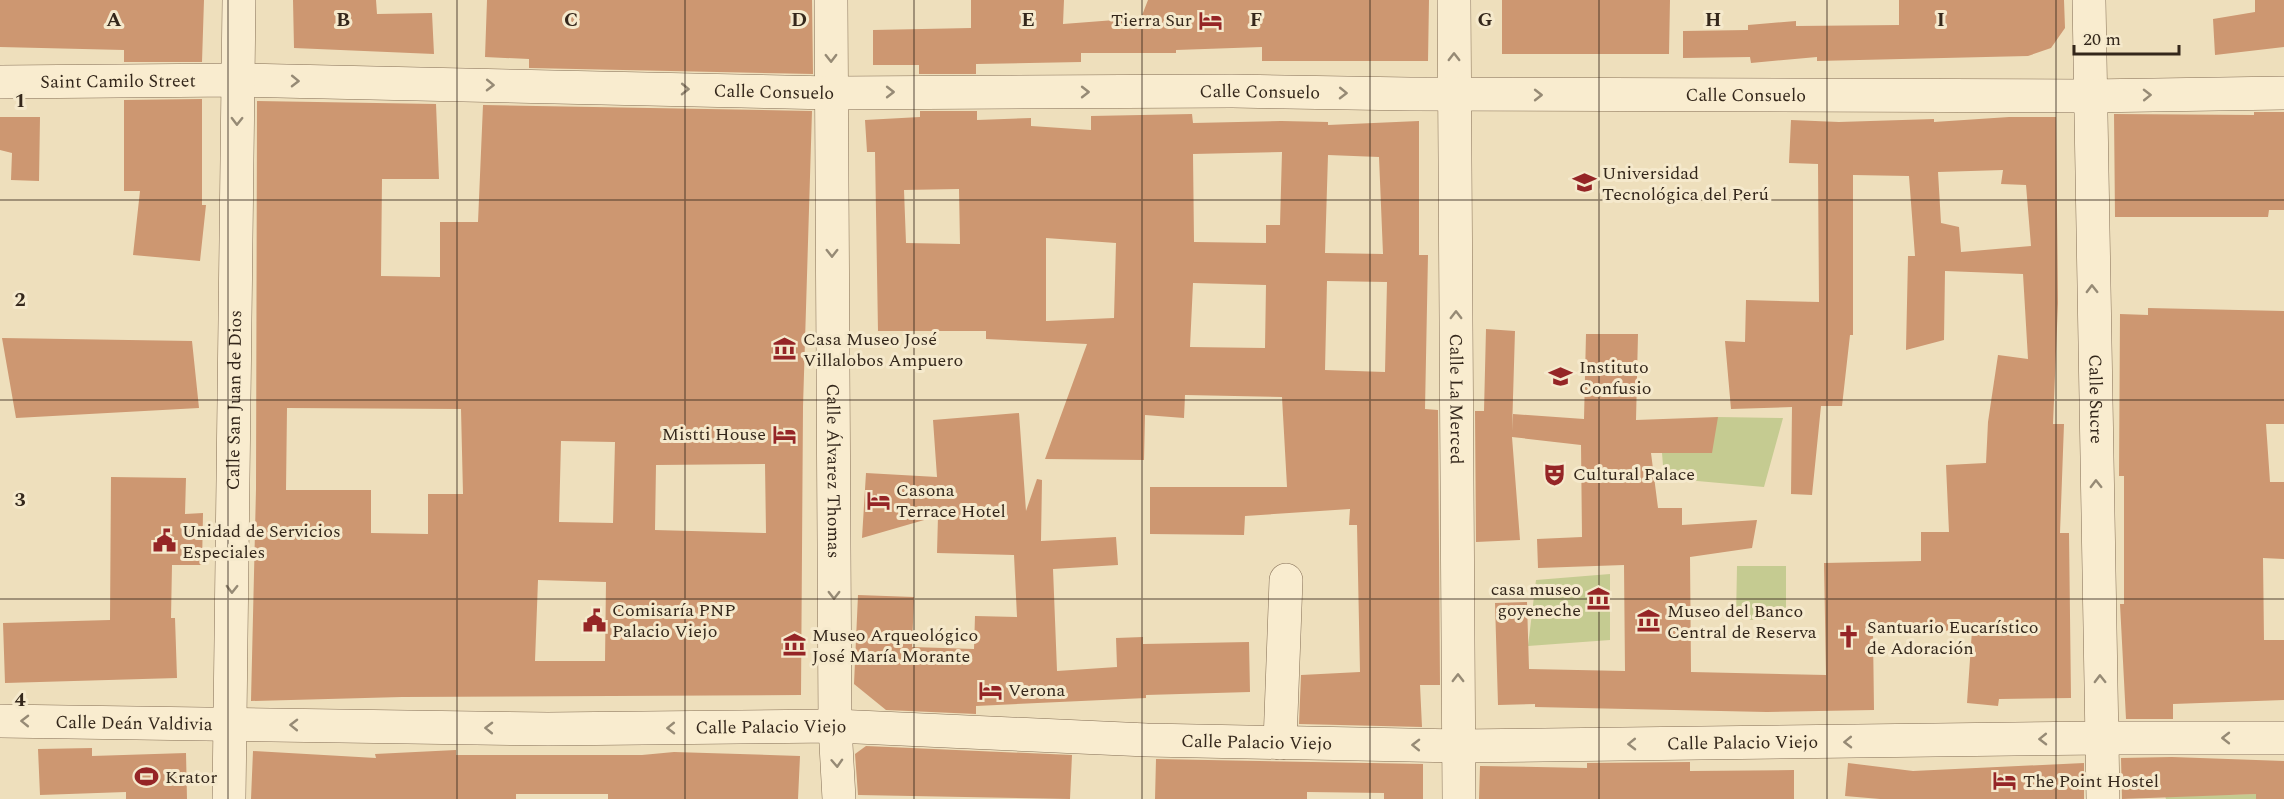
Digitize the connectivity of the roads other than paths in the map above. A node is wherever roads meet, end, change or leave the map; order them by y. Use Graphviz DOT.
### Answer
graph roads {
  1 [pos="239,0"];
  2 [pos="831,0"];
  3 [pos="1454,0"];
  4 [pos="2089,0"];
  5 [pos="237,80"];
  6 [pos="0,82"];
  7 [pos="832,93"];
  8 [pos="2284,93"];
  9 [pos="1454,95"];
  10 [pos="2089,96"];
  11 [pos="1286,580"];
  12 [pos="0,721"];
  13 [pos="230,724"];
  14 [pos="835,726"];
  15 [pos="2102,738"];
  16 [pos="2284,738"];
  17 [pos="1280,743"];
  18 [pos="1459,746"];
  19 [pos="229,799"];
  20 [pos="838,799"];
  21 [pos="1459,799"];
  22 [pos="2103,799"];
  1 -- 5 [label="street, Calle San Juan de Dios"];
  2 -- 7 [label="street, Calle Álvarez Thomas, one-way"];
  9 -- 3 [label="street, Calle La Merced, one-way"];
  4 -- 10 [label="street, Calle Sucre"];
  5 -- 6 [label="street, Saint Camilo Street"];
  5 -- 7 [label="street, Calle Consuelo, one-way"];
  5 -- 13 [label="street, Calle San Juan de Dios, one-way"];
  7 -- 9 [label="street, Calle Consuelo, one-way"];
  7 -- 14 [label="street, Calle Álvarez Thomas, one-way"];
  10 -- 8 [label="street, Calle Consuelo, one-way"];
  9 -- 10 [label="street, Calle Consuelo, one-way"];
  18 -- 9 [label="street, Calle La Merced, one-way"];
  15 -- 10 [label="street, Calle Sucre, one-way"];
  11 -- 17 [label="street"];
  13 -- 12 [label="street, Calle Deán Valdivia, one-way"];
  14 -- 13 [label="street, Calle Palacio Viejo, one-way"];
  13 -- 19 [label="street, Calle San Juan de Dios"];
  14 -- 17 [label="street, Calle Palacio Viejo"];
  14 -- 20 [label="street, Calle Álvarez Thomas, one-way"];
  16 -- 15 [label="street, Calle Palacio Viejo, one-way"];
  15 -- 18 [label="street, Calle Palacio Viejo, one-way"];
  15 -- 22 [label="street, Calle Sucre"];
  18 -- 17 [label="street, Calle Palacio Viejo, one-way"];
  18 -- 21 [label="street, Calle La Merced"];
}
